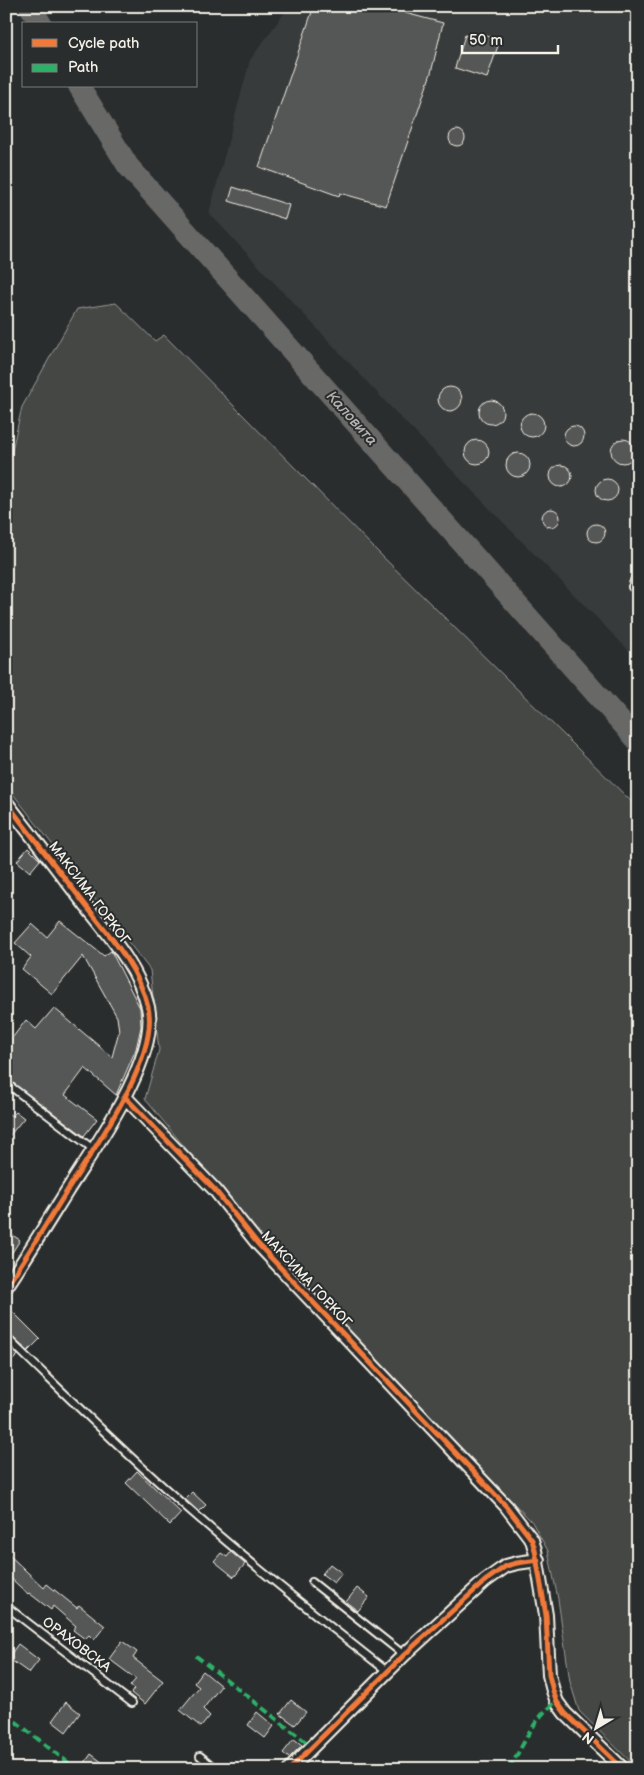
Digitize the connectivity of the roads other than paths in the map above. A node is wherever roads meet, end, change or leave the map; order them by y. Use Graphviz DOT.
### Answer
graph roads {
  1 [pos="638,570"];
  2 [pos="632,587"];
  3 [pos="6,802"];
  4 [pos="6,1083"];
  5 [pos="125,1097"];
  6 [pos="93,1149"];
  7 [pos="7,1283"];
  8 [pos="6,1337"];
  9 [pos="538,1560"];
  10 [pos="312,1582"];
  11 [pos="6,1606"];
  12 [pos="404,1655"];
  13 [pos="388,1672"];
  14 [pos="132,1702"];
  15 [pos="200,1756"];
  16 [pos="216,1769"];
  17 [pos="290,1769"];
  18 [pos="623,1769"];
  1 -- 2 [label="lane"];
  3 -- 5 [label="street, МАКСИМА ГОРКОГ"];
  4 -- 6 [label="lane"];
  5 -- 6 [label="street"];
  5 -- 9 [label="street, МАКСИМА ГОРКОГ"];
  6 -- 7 [label="street"];
  8 -- 13 [label="lane"];
  9 -- 12 [label="street"];
  9 -- 18 [label="street, МАКСИМА ГОРКОГ"];
  10 -- 12 [label="lane"];
  11 -- 14 [label="lane, ОРАХОВСКА"];
  12 -- 13 [label="street"];
  13 -- 17 [label="street"];
  15 -- 16 [label="lane"];
}
